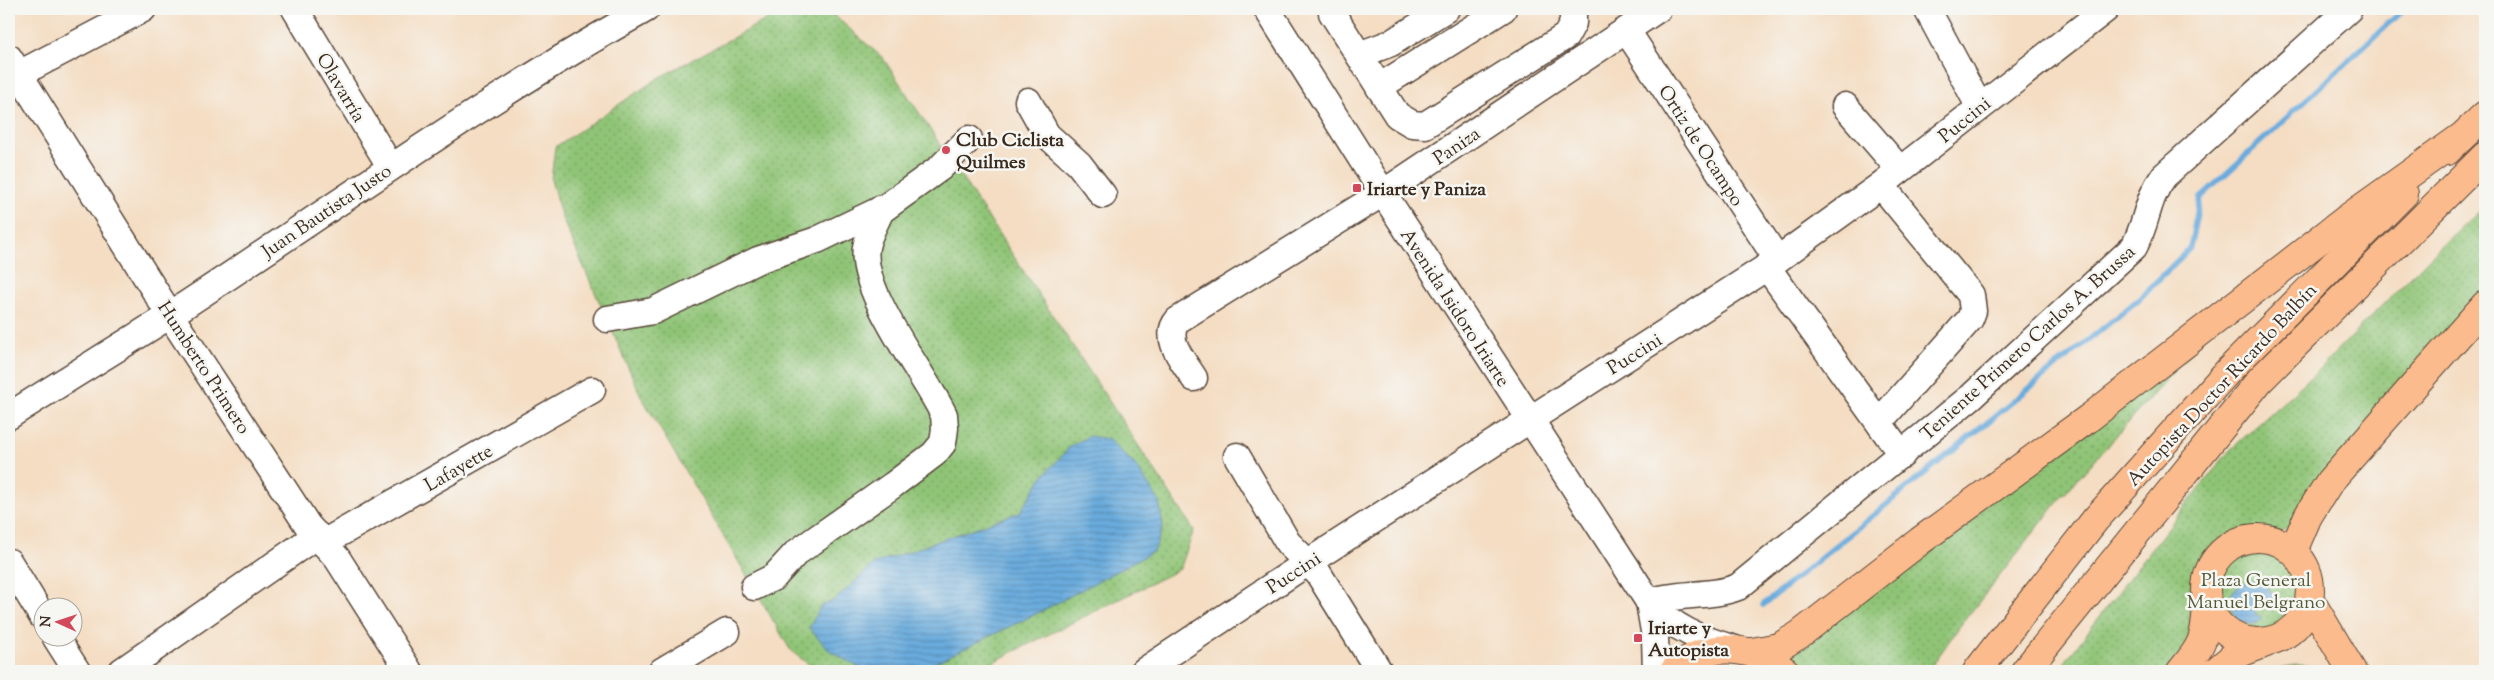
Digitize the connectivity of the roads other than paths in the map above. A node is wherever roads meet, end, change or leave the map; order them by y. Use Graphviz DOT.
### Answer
graph roads {
  1 [pos="143,9"];
  2 [pos="294,9"];
  3 [pos="646,9"];
  4 [pos="1267,9"];
  5 [pos="1332,9"];
  6 [pos="1446,9"];
  7 [pos="1503,9"];
  8 [pos="1573,9"];
  9 [pos="1658,9"];
  10 [pos="1927,9"];
  11 [pos="2106,9"];
  12 [pos="2349,9"];
  13 [pos="1627,31"];
  14 [pos="1359,55"];
  15 [pos="14,66"];
  16 [pos="1379,87"];
  17 [pos="1028,101"];
  18 [pos="1845,106"];
  19 [pos="1979,106"];
  20 [pos="2485,115"];
  21 [pos="2460,138"];
  22 [pos="970,139"];
  23 [pos="2485,156"];
  24 [pos="390,166"];
  25 [pos="1891,178"];
  26 [pos="1383,193"];
  27 [pos="1103,195"];
  28 [pos="882,208"];
  29 [pos="1772,263"];
  30 [pos="2485,305"];
  31 [pos="170,314"];
  32 [pos="607,319"];
  33 [pos="1194,378"];
  34 [pos="592,390"];
  35 [pos="9,416"];
  36 [pos="1529,419"];
  37 [pos="1880,421"];
  38 [pos="1902,455"];
  39 [pos="1237,456"];
  40 [pos="320,539"];
  41 [pos="2293,551"];
  42 [pos="9,562"];
  43 [pos="1307,563"];
  44 [pos="754,587"];
  45 [pos="32,600"];
  46 [pos="2310,600"];
  47 [pos="1649,602"];
  48 [pos="2207,604"];
  49 [pos="727,632"];
  50 [pos="2270,642"];
  51 [pos="62,648"];
  52 [pos="1743,650"];
  53 [pos="680,667"];
  54 [pos="77,671"];
  55 [pos="122,671"];
  56 [pos="409,671"];
  57 [pos="1144,671"];
  58 [pos="1378,671"];
  59 [pos="1656,671"];
  60 [pos="1674,671"];
  61 [pos="1785,671"];
  62 [pos="1977,671"];
  63 [pos="2025,671"];
  64 [pos="2181,671"];
  65 [pos="2216,671"];
  66 [pos="2352,671"];
  1 -- 15 [label="street"];
  2 -- 24 [label="street, Olavarría"];
  3 -- 24 [label="street, Juan Bautista Justo"];
  4 -- 26 [label="street, Avenida Isidoro Iriarte"];
  5 -- 14 [label="street"];
  6 -- 14 [label="street"];
  7 -- 16 [label="street"];
  8 -- 16 [label="street"];
  9 -- 13 [label="street, Paniza"];
  10 -- 19 [label="street"];
  11 -- 19 [label="street, Puccini"];
  12 -- 38 [label="street, Teniente Primero Carlos A. Brussa"];
  13 -- 26 [label="street, Paniza"];
  13 -- 29 [label="street, Ortiz de Ocampo"];
  14 -- 16 [label="street"];
  15 -- 31 [label="street, Humberto Primero"];
  17 -- 27 [label="street"];
  18 -- 25 [label="street"];
  19 -- 25 [label="street, Puccini"];
  20 -- 21 [label="main road, Autopista Doctor Ricardo Balbín"];
  21 -- 52 [label="main road"];
  21 -- 62 [label="main road, Autopista Doctor Ricardo Balbín"];
  22 -- 28 [label="street"];
  23 -- 63 [label="main road, Autopista Doctor Ricardo Balbín"];
  24 -- 31 [label="street, Juan Bautista Justo"];
  25 -- 29 [label="street, Puccini"];
  25 -- 37 [label="street"];
  26 -- 33 [label="street, Paniza"];
  26 -- 36 [label="street, Avenida Isidoro Iriarte"];
  28 -- 32 [label="street"];
  28 -- 44 [label="street"];
  29 -- 36 [label="street, Puccini"];
  29 -- 37 [label="street, Ortiz de Ocampo"];
  30 -- 41 [label="main road"];
  31 -- 35 [label="street, Juan Bautista Justo"];
  31 -- 40 [label="street, Humberto Primero"];
  34 -- 40 [label="street, Lafayette"];
  36 -- 43 [label="street, Puccini"];
  36 -- 47 [label="street, Avenida Isidoro Iriarte"];
  37 -- 38 [label="street, Ortiz de Ocampo"];
  38 -- 47 [label="street, Teniente Primero Carlos A. Brussa"];
  39 -- 43 [label="street"];
  40 -- 55 [label="street, Lafayette"];
  40 -- 56 [label="street, Humberto Primero"];
  41 -- 46 [label="main road"];
  41 -- 48 [label="main road"];
  42 -- 45 [label="street"];
  43 -- 57 [label="street, Puccini"];
  43 -- 58 [label="street"];
  46 -- 50 [label="main road"];
  46 -- 66 [label="main road"];
  47 -- 52 [label="street, Avenida Isidoro Iriarte"];
  47 -- 59 [label="street, Avenida Isidoro Iriarte"];
  48 -- 50 [label="main road"];
  48 -- 64 [label="main road"];
  49 -- 53 [label="street"];
  50 -- 65 [label="main road"];
  51 -- 54 [label="street"];
  52 -- 60 [label="main road"];
  52 -- 61 [label="main road"];
}
